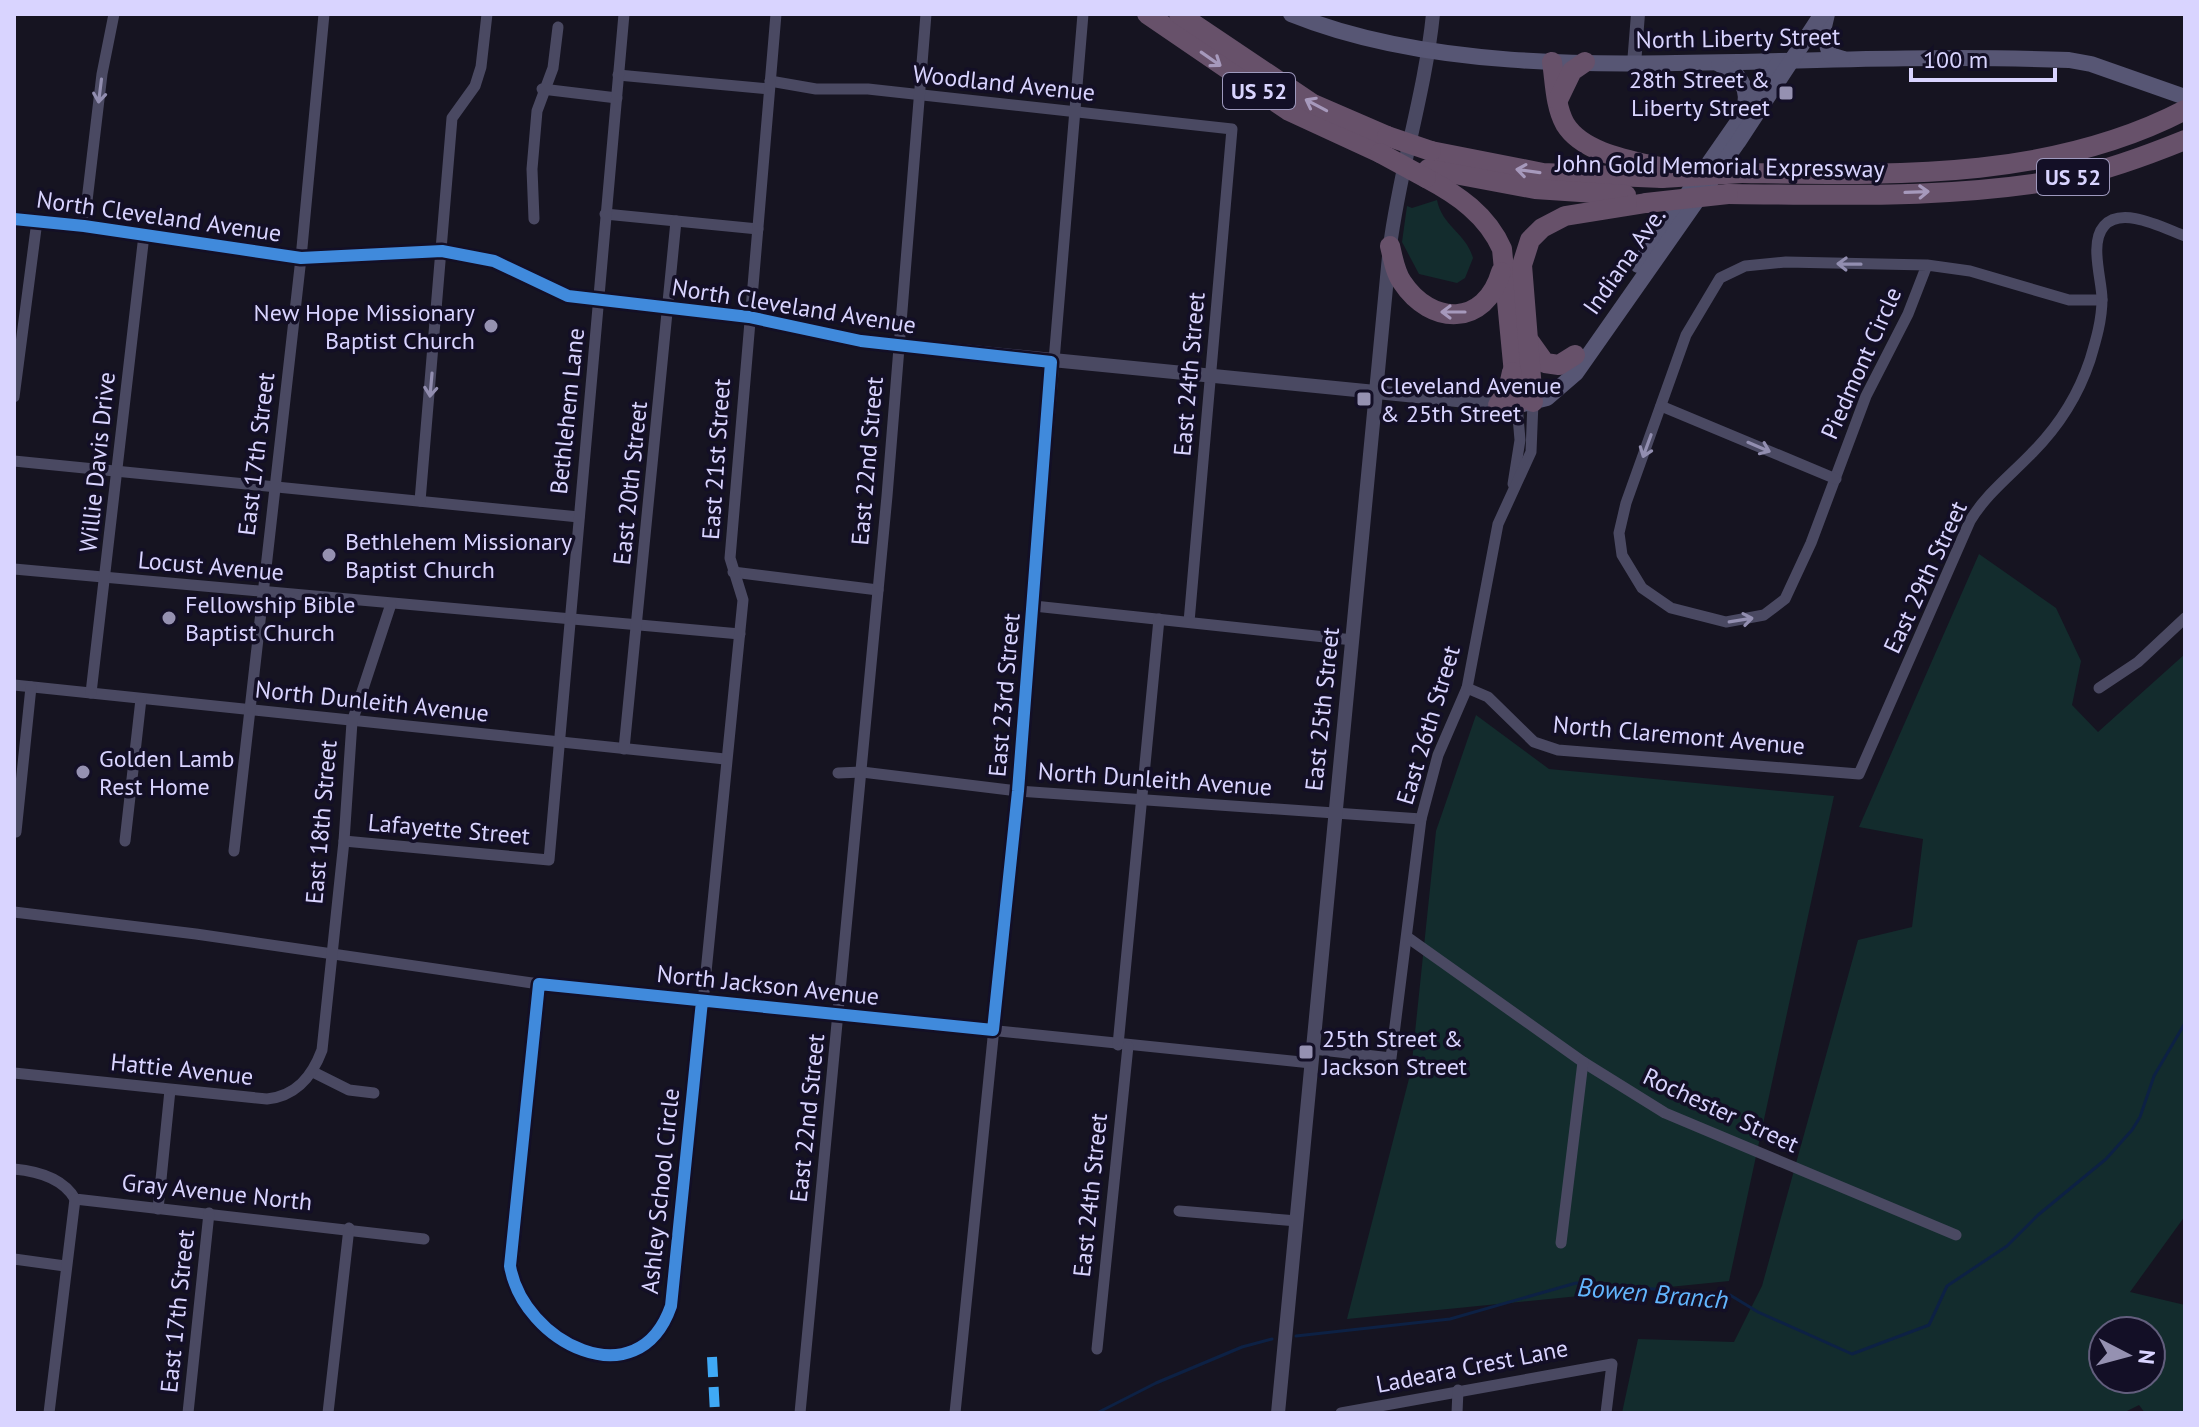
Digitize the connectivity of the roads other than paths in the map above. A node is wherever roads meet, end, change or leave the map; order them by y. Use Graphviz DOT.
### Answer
graph roads {
  1 [pos="114,14"];
  2 [pos="324,14"];
  3 [pos="487,14"];
  4 [pos="624,14"];
  5 [pos="776,14"];
  6 [pos="926,14"];
  7 [pos="1083,14"];
  8 [pos="1147,14"];
  9 [pos="1179,14"];
  10 [pos="1291,14"];
  11 [pos="1433,14"];
  12 [pos="1638,14"];
  13 [pos="1809,14"];
  14 [pos="1824,14"];
  15 [pos="558,27"];
  16 [pos="1429,49"];
  17 [pos="1852,60"];
  18 [pos="1784,61"];
  19 [pos="1552,62"];
  20 [pos="1585,62"];
  21 [pos="1713,62"];
  22 [pos="1634,64"];
  23 [pos="618,75"];
  24 [pos="770,85"];
  25 [pos="542,89"];
  26 [pos="918,97"];
  27 [pos="2185,97"];
  28 [pos="617,98"];
  29 [pos="1558,100"];
  30 [pos="2185,110"];
  31 [pos="1074,113"];
  32 [pos="1740,117"];
  33 [pos="1232,129"];
  34 [pos="2185,140"];
  35 [pos="1383,145"];
  36 [pos="1429,166"];
  37 [pos="1665,174"];
  38 [pos="1648,199"];
  39 [pos="605,214"];
  40 [pos="14,219"];
  41 [pos="534,219"];
  42 [pos="37,221"];
  43 [pos="676,221"];
  44 [pos="84,226"];
  45 [pos="758,229"];
  46 [pos="144,235"];
  47 [pos="2185,236"];
  48 [pos="1390,246"];
  49 [pos="442,251"];
  50 [pos="301,258"];
  51 [pos="1503,265"];
  52 [pos="1927,265"];
  53 [pos="2102,300"];
  54 [pos="599,302"];
  55 [pos="670,309"];
  56 [pos="749,317"];
  57 [pos="1529,340"];
  58 [pos="899,346"];
  59 [pos="1575,355"];
  60 [pos="1051,362"];
  61 [pos="1211,376"];
  62 [pos="1374,393"];
  63 [pos="14,397"];
  64 [pos="1516,404"];
  65 [pos="1661,406"];
  66 [pos="14,461"];
  67 [pos="116,471"];
  68 [pos="1836,479"];
  69 [pos="275,487"];
  70 [pos="420,501"];
  71 [pos="579,517"];
  72 [pos="14,569"];
  73 [pos="733,572"];
  74 [pos="106,579"];
  75 [pos="878,590"];
  76 [pos="262,592"];
  77 [pos="391,604"];
  78 [pos="1034,606"];
  79 [pos="2185,618"];
  80 [pos="1159,619"];
  81 [pos="569,621"];
  82 [pos="1189,622"];
  83 [pos="637,627"];
  84 [pos="740,634"];
  85 [pos="1353,640"];
  86 [pos="14,685"];
  87 [pos="31,687"];
  88 [pos="1467,688"];
  89 [pos="2099,688"];
  90 [pos="91,693"];
  91 [pos="141,699"];
  92 [pos="249,711"];
  93 [pos="352,722"];
  94 [pos="557,742"];
  95 [pos="624,749"];
  96 [pos="725,759"];
  97 [pos="862,772"];
  98 [pos="838,773"];
  99 [pos="1859,774"];
  100 [pos="1018,791"];
  101 [pos="1142,800"];
  102 [pos="1333,815"];
  103 [pos="1421,819"];
  104 [pos="16,832"];
  105 [pos="125,841"];
  106 [pos="344,841"];
  107 [pos="234,851"];
  108 [pos="549,860"];
  109 [pos="14,912"];
  110 [pos="1407,937"];
  111 [pos="331,954"];
  112 [pos="539,984"];
  113 [pos="702,1001"];
  114 [pos="839,1015"];
  115 [pos="993,1030"];
  116 [pos="1123,1045"];
  117 [pos="1312,1056"];
  118 [pos="1391,1058"];
  119 [pos="1583,1062"];
  120 [pos="313,1072"];
  121 [pos="14,1073"];
  122 [pos="170,1090"];
  123 [pos="374,1093"];
  124 [pos="14,1169"];
  125 [pos="75,1199"];
  126 [pos="158,1209"];
  127 [pos="1179,1211"];
  128 [pos="209,1213"];
  129 [pos="1297,1221"];
  130 [pos="349,1228"];
  131 [pos="1956,1235"];
  132 [pos="424,1239"];
  133 [pos="1561,1243"];
  134 [pos="14,1259"];
  135 [pos="65,1266"];
  136 [pos="1097,1349"];
  137 [pos="1458,1390"];
  138 [pos="49,1413"];
  139 [pos="188,1413"];
  140 [pos="328,1413"];
  141 [pos="800,1413"];
  142 [pos="955,1413"];
  143 [pos="1278,1413"];
  144 [pos="1341,1413"];
  145 [pos="1457,1413"];
  146 [pos="1606,1413"];
  1 -- 44 [label="street, one-way"];
  2 -- 50 [label="street, East 17th Street"];
  3 -- 49 [label="street"];
  4 -- 23 [label="street, Bethlehem Lane"];
  5 -- 24 [label="street, East 21st Street"];
  6 -- 26 [label="street, East 22nd Street"];
  7 -- 31 [label="street, East 23rd Street"];
  8 -- 35 [label="highway, US 52, one-way"];
  35 -- 9 [label="highway, US 52, one-way"];
  10 -- 16 [label="main road, North Liberty Street"];
  11 -- 16 [label="street, East 25th Street"];
  12 -- 22 [label="street"];
  13 -- 18 [label="main road, Indiana Ave."];
  14 -- 17 [label="main road"];
  14 -- 18 [label="main road, Indiana Ave."];
  15 -- 25 [label="street"];
  16 -- 19 [label="main road, North Liberty Street"];
  16 -- 48 [label="street, East 25th Street"];
  17 -- 18 [label="main road, North Liberty Street"];
  17 -- 27 [label="main road, North Liberty Street"];
  18 -- 21 [label="main road, North Liberty Street"];
  18 -- 32 [label="main road, Indiana Ave."];
  18 -- 64 [label="main road, Indiana Ave."];
  19 -- 20 [label="main road, North Liberty Street"];
  19 -- 29 [label="highway"];
  20 -- 22 [label="main road, North Liberty Street"];
  20 -- 29 [label="highway"];
  21 -- 22 [label="main road, North Liberty Street"];
  21 -- 32 [label="main road"];
  23 -- 24 [label="street, Woodland Avenue"];
  23 -- 28 [label="street, Bethlehem Lane"];
  24 -- 26 [label="street, Woodland Avenue"];
  24 -- 45 [label="street, East 21st Street"];
  25 -- 28 [label="street"];
  25 -- 41 [label="street"];
  26 -- 31 [label="street, Woodland Avenue"];
  26 -- 58 [label="street, East 22nd Street"];
  28 -- 39 [label="street, Bethlehem Lane"];
  29 -- 37 [label="highway"];
  30 -- 37 [label="highway, John Gold Memorial Expressway / US 52, bridge"];
  31 -- 33 [label="street, Woodland Avenue"];
  31 -- 60 [label="street, East 23rd Street"];
  32 -- 59 [label="main road, Indiana Ave."];
  33 -- 61 [label="street, East 24th Street"];
  38 -- 34 [label="highway, John Gold Memorial Expressway / US 52, one-way, bridge"];
  35 -- 36 [label="highway, bridge"];
  37 -- 36 [label="highway, John Gold Memorial Expressway, one-way"];
  36 -- 38 [label="highway, John Gold Memorial Expressway"];
  36 -- 51 [label="highway"];
  38 -- 57 [label="highway"];
  39 -- 43 [label="street"];
  39 -- 54 [label="street, Bethlehem Lane"];
  40 -- 42 [label="street, North Cleveland Avenue"];
  42 -- 44 [label="street, North Cleveland Avenue"];
  42 -- 63 [label="street"];
  43 -- 45 [label="street"];
  43 -- 55 [label="street, East 20th Street"];
  44 -- 46 [label="street, North Cleveland Avenue"];
  45 -- 56 [label="street, East 21st Street"];
  46 -- 50 [label="street, North Cleveland Avenue"];
  46 -- 67 [label="street, Willie Davis Drive"];
  47 -- 53 [label="street, East 29th Street"];
  51 -- 48 [label="highway, one-way"];
  48 -- 62 [label="street, East 25th Street"];
  49 -- 50 [label="street, North Cleveland Avenue"];
  49 -- 54 [label="street, North Cleveland Avenue"];
  49 -- 70 [label="street, one-way"];
  50 -- 69 [label="street, East 17th Street"];
  51 -- 64 [label="highway"];
  52 -- 53 [label="street, Piedmont Circle"];
  52 -- 65 [label="street, Piedmont Circle, one-way"];
  52 -- 68 [label="street, Piedmont Circle"];
  53 -- 99 [label="street, East 29th Street"];
  54 -- 55 [label="street, North Cleveland Avenue"];
  54 -- 71 [label="street, Bethlehem Lane"];
  55 -- 56 [label="street, North Cleveland Avenue"];
  55 -- 83 [label="street, East 20th Street"];
  56 -- 58 [label="street, North Cleveland Avenue"];
  56 -- 73 [label="street, East 21st Street"];
  57 -- 59 [label="highway"];
  57 -- 64 [label="highway"];
  58 -- 60 [label="street, North Cleveland Avenue"];
  58 -- 75 [label="street, East 22nd Street"];
  59 -- 64 [label="main road, Indiana Ave."];
  60 -- 61 [label="street, North Cleveland Avenue"];
  60 -- 78 [label="street, East 23rd Street"];
  61 -- 62 [label="street, North Cleveland Avenue"];
  61 -- 82 [label="street, East 24th Street"];
  62 -- 64 [label="street, North Cleveland Avenue"];
  62 -- 85 [label="street, East 25th Street"];
  64 -- 88 [label="street, East 26th Street"];
  65 -- 68 [label="street, Piedmont Circle, one-way"];
  65 -- 68 [label="street, Piedmont Circle, one-way"];
  66 -- 67 [label="street"];
  67 -- 69 [label="street"];
  67 -- 74 [label="street, Willie Davis Drive"];
  69 -- 70 [label="street"];
  69 -- 76 [label="street, East 17th Street"];
  70 -- 71 [label="street"];
  71 -- 81 [label="street, Bethlehem Lane"];
  72 -- 74 [label="street, Locust Avenue"];
  73 -- 75 [label="street"];
  73 -- 84 [label="street, East 21st Street"];
  74 -- 76 [label="street, Locust Avenue"];
  74 -- 90 [label="street, Willie Davis Drive"];
  75 -- 97 [label="street, East 22nd Street"];
  76 -- 77 [label="street, Locust Avenue"];
  76 -- 92 [label="street, East 17th Street"];
  77 -- 81 [label="street, Locust Avenue"];
  77 -- 93 [label="street, East 18th Street"];
  78 -- 80 [label="street"];
  78 -- 100 [label="street, East 23rd Street"];
  79 -- 89 [label="street"];
  80 -- 82 [label="street"];
  80 -- 101 [label="street, East 24th Street"];
  81 -- 83 [label="street, Locust Avenue"];
  81 -- 94 [label="street, Bethlehem Lane"];
  82 -- 85 [label="street"];
  83 -- 84 [label="street, Locust Avenue"];
  83 -- 95 [label="street, East 20th Street"];
  84 -- 96 [label="street, East 21st Street"];
  85 -- 102 [label="street, East 25th Street"];
  86 -- 87 [label="street, North Dunleith Avenue"];
  87 -- 90 [label="street, North Dunleith Avenue"];
  87 -- 104 [label="street"];
  88 -- 99 [label="street, North Claremont Avenue"];
  88 -- 103 [label="street, East 26th Street"];
  90 -- 91 [label="street, North Dunleith Avenue"];
  91 -- 92 [label="street, North Dunleith Avenue"];
  91 -- 105 [label="street"];
  92 -- 93 [label="street, North Dunleith Avenue"];
  92 -- 107 [label="street, East 17th Street"];
  93 -- 94 [label="street, North Dunleith Avenue"];
  93 -- 106 [label="street, East 18th Street"];
  94 -- 95 [label="street, North Dunleith Avenue"];
  94 -- 108 [label="street, Bethlehem Lane"];
  95 -- 96 [label="street, North Dunleith Avenue"];
  96 -- 113 [label="street, East 21st Street"];
  97 -- 98 [label="street, North Dunleith Avenue"];
  97 -- 100 [label="street, North Dunleith Avenue"];
  97 -- 114 [label="street, East 22nd Street"];
  100 -- 101 [label="street, North Dunleith Avenue"];
  100 -- 115 [label="street, East 23rd Street"];
  101 -- 102 [label="street, North Dunleith Avenue"];
  101 -- 116 [label="street, East 24th Street"];
  102 -- 103 [label="street, North Dunleith Avenue"];
  102 -- 117 [label="street, East 25th Street"];
  103 -- 110 [label="street, East 26th Street"];
  106 -- 108 [label="street, Lafayette Street"];
  106 -- 111 [label="street, East 18th Street"];
  109 -- 111 [label="street, North Jackson Avenue"];
  110 -- 118 [label="street, East 26th Street"];
  110 -- 119 [label="street, Rochester Street"];
  111 -- 112 [label="street, North Jackson Avenue"];
  111 -- 120 [label="street"];
  112 -- 113 [label="street, North Jackson Avenue"];
  112 -- 113 [label="street, Ashley School Circle"];
  113 -- 114 [label="street, North Jackson Avenue"];
  114 -- 115 [label="street, North Jackson Avenue"];
  114 -- 141 [label="street, East 22nd Street"];
  115 -- 116 [label="street, North Jackson Avenue"];
  115 -- 142 [label="street, East 23rd Street"];
  116 -- 117 [label="street, North Jackson Avenue"];
  116 -- 136 [label="street, East 24th Street"];
  117 -- 118 [label="street, North Jackson Avenue"];
  117 -- 129 [label="street, East 25th Street"];
  119 -- 131 [label="street, Rochester Street"];
  119 -- 133 [label="street"];
  120 -- 122 [label="street, Hattie Avenue"];
  120 -- 123 [label="street"];
  121 -- 122 [label="street, Hattie Avenue"];
  122 -- 126 [label="street"];
  124 -- 125 [label="street, Gray Avenue North"];
  125 -- 126 [label="street, Gray Avenue North"];
  125 -- 135 [label="street"];
  126 -- 128 [label="street, Gray Avenue North"];
  127 -- 129 [label="street"];
  128 -- 130 [label="street, Gray Avenue North"];
  128 -- 139 [label="street, East 17th Street"];
  129 -- 143 [label="street, East 25th Street"];
  130 -- 132 [label="street, Gray Avenue North"];
  130 -- 140 [label="street"];
  134 -- 135 [label="street"];
  135 -- 138 [label="street"];
  137 -- 144 [label="street, Ladeara Crest Lane"];
  137 -- 145 [label="street"];
  137 -- 146 [label="street, Ladeara Crest Lane"];
}
